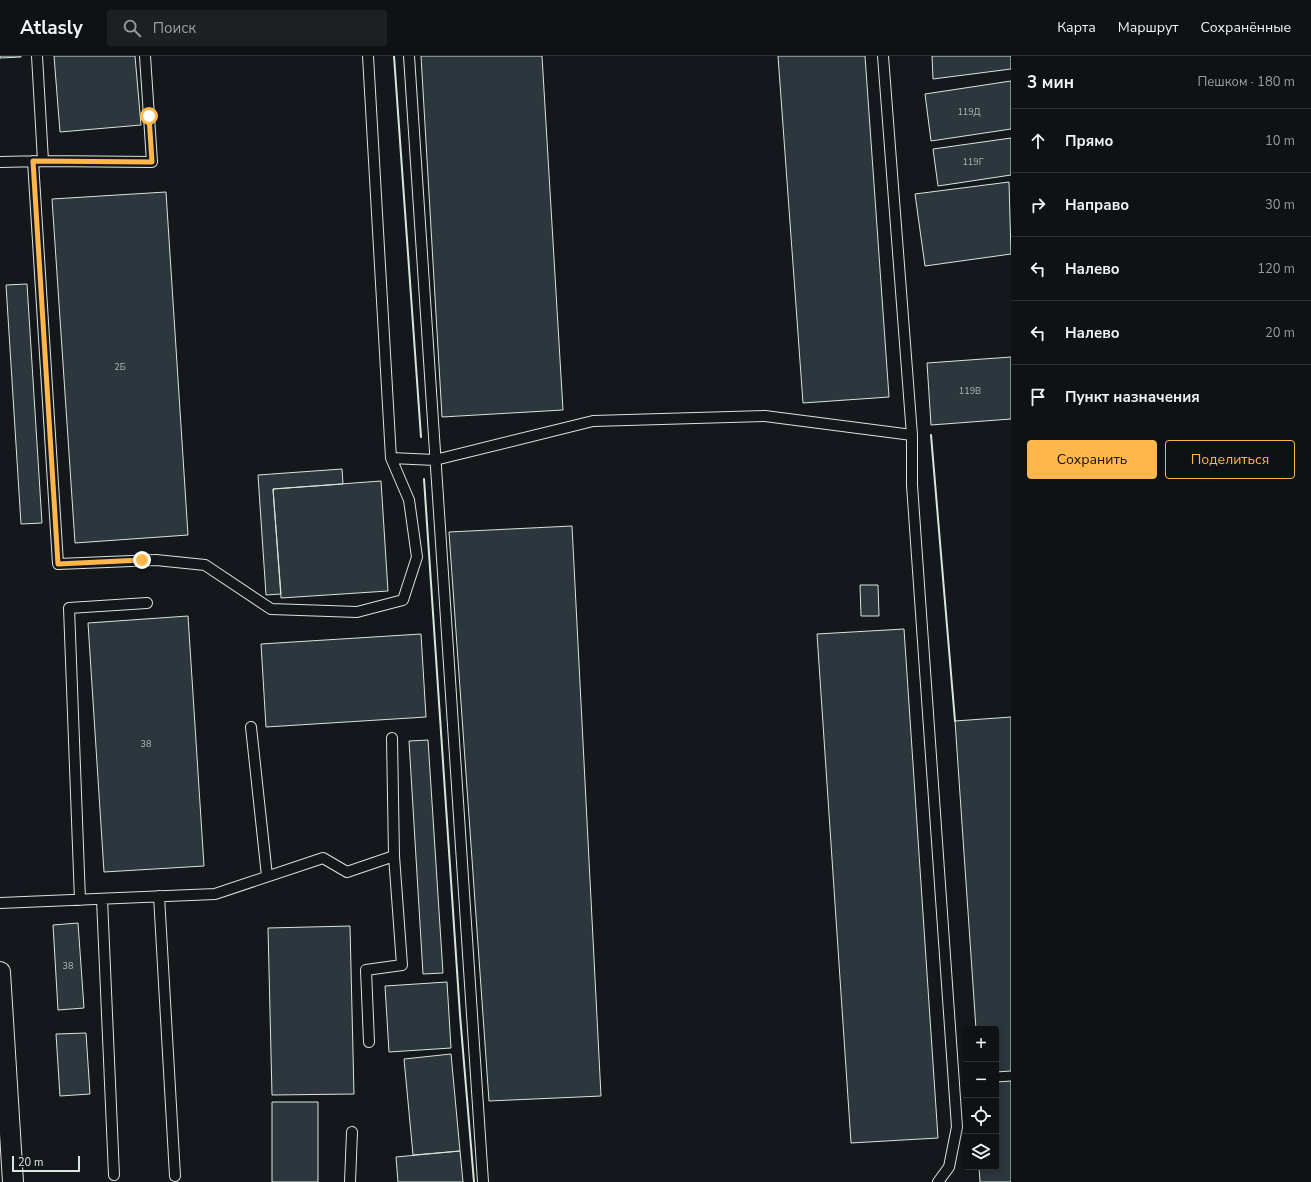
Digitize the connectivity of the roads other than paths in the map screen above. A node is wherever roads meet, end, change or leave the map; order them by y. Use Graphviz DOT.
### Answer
graph roads {
  1 [pos="37,56"];
  2 [pos="145,56"];
  3 [pos="368,56"];
  4 [pos="409,56"];
  5 [pos="883,56"];
  6 [pos="38,161"];
  7 [pos="0,162"];
  8 [pos="912,434"];
  9 [pos="391,458"];
  10 [pos="435,460"];
  11 [pos="147,603"];
  12 [pos="251,727"];
  13 [pos="392,738"];
  14 [pos="394,856"];
  15 [pos="267,876"];
  16 [pos="159,896"];
  17 [pos="102,899"];
  18 [pos="80,900"];
  19 [pos="0,903"];
  20 [pos="0,972"];
  21 [pos="369,1042"];
  22 [pos="352,1132"];
  23 [pos="114,1175"];
  24 [pos="175,1176"];
  25 [pos="13,1182"];
  26 [pos="350,1182"];
  27 [pos="483,1182"];
  28 [pos="938,1182"];
  1 -- 6 [label="lane"];
  2 -- 6 [label="lane"];
  3 -- 9 [label="lane"];
  4 -- 10 [label="lane"];
  5 -- 8 [label="lane"];
  6 -- 7 [label="lane"];
  6 -- 9 [label="lane"];
  8 -- 10 [label="lane"];
  8 -- 28 [label="lane"];
  9 -- 10 [label="lane"];
  10 -- 27 [label="lane"];
  11 -- 18 [label="lane"];
  12 -- 15 [label="lane"];
  13 -- 14 [label="lane"];
  14 -- 15 [label="lane"];
  14 -- 21 [label="lane"];
  15 -- 16 [label="lane"];
  16 -- 17 [label="lane"];
  16 -- 24 [label="lane"];
  17 -- 18 [label="lane"];
  17 -- 23 [label="lane"];
  18 -- 19 [label="lane"];
  20 -- 25 [label="street"];
  22 -- 26 [label="lane"];
}
